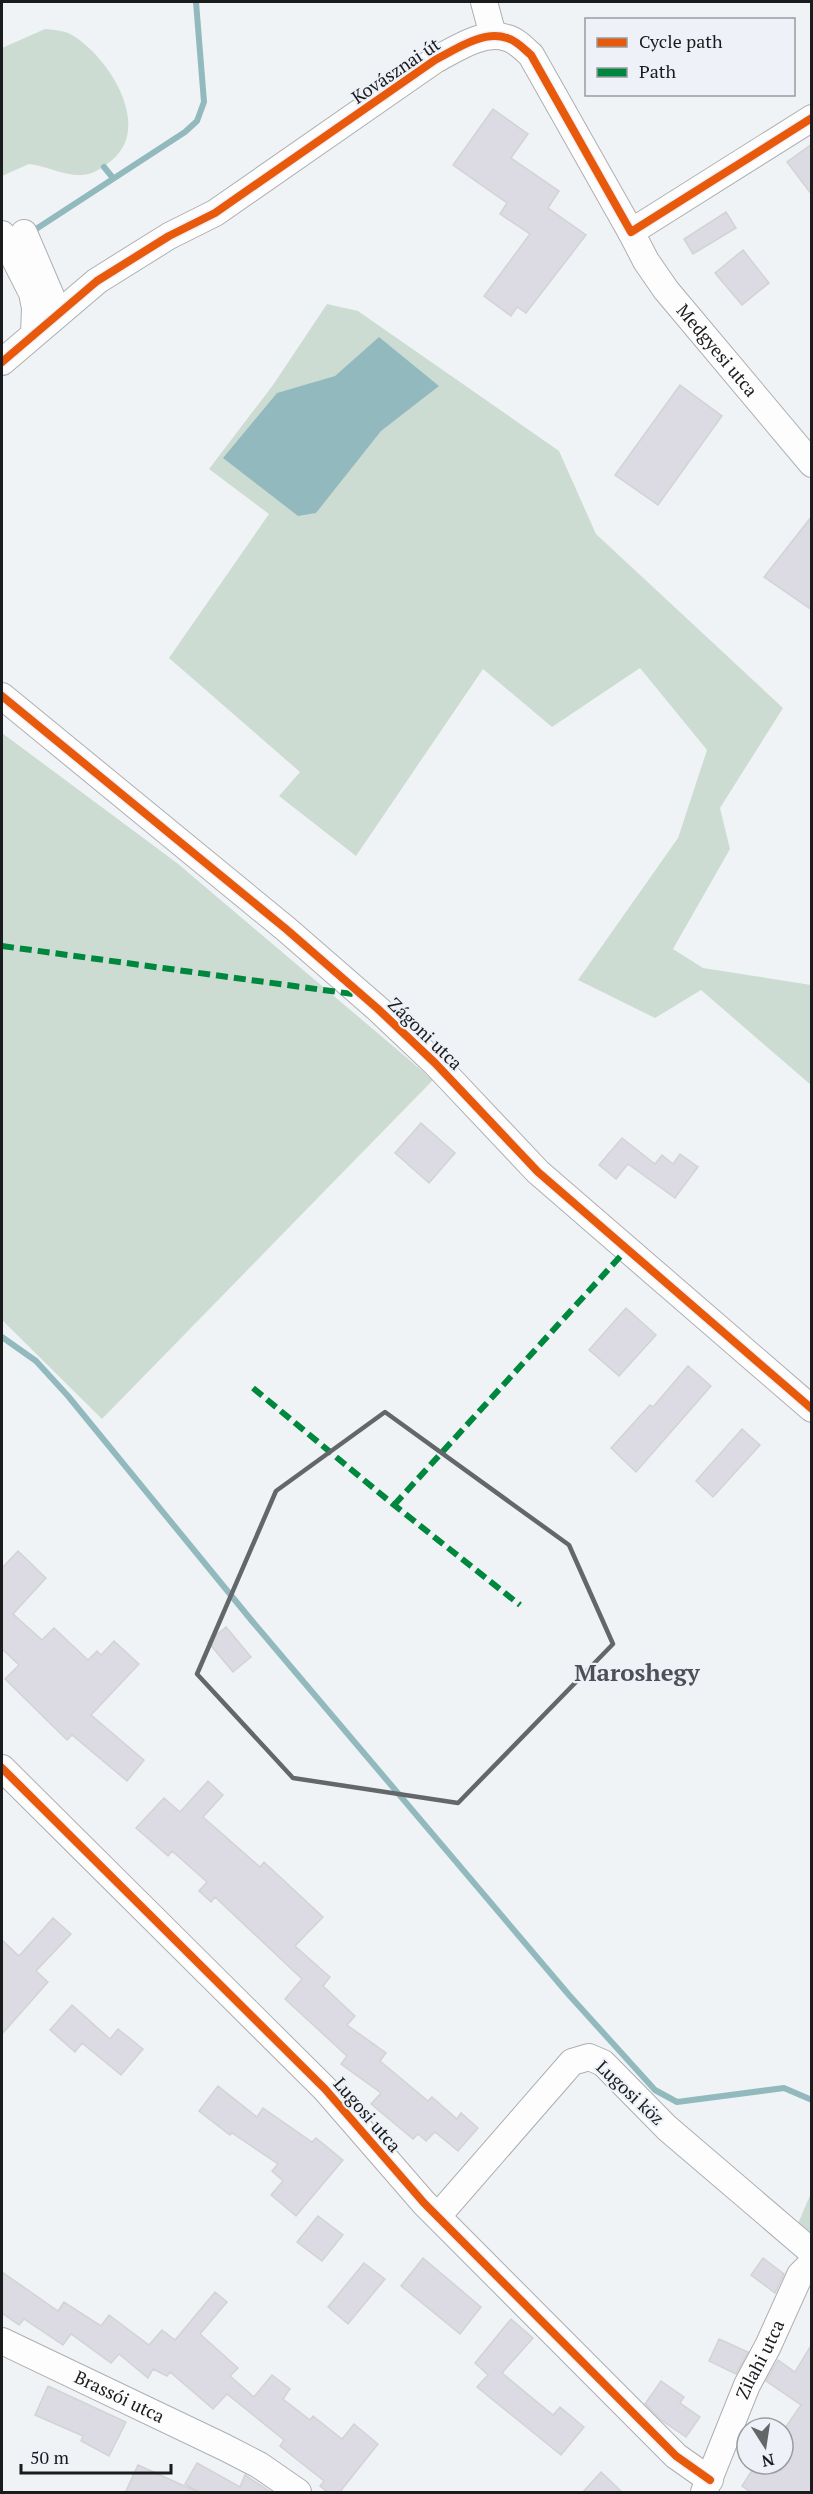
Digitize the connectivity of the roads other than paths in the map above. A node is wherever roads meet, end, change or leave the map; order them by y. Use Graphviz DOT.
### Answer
graph roads {
  1 [pos="483,2"];
  2 [pos="493,35"];
  3 [pos="812,118"];
  4 [pos="632,232"];
  5 [pos="13,234"];
  6 [pos="59,313"];
  7 [pos="33,334"];
  8 [pos="2,362"];
  9 [pos="812,464"];
  10 [pos="2,696"];
  11 [pos="812,1409"];
  12 [pos="2,1768"];
  13 [pos="438,2216"];
  14 [pos="811,2260"];
  15 [pos="2,2341"];
  16 [pos="707,2486"];
  17 [pos="298,2493"];
  1 -- 2 [label="street"];
  2 -- 4 [label="street"];
  2 -- 6 [label="street, Kovásznai út"];
  3 -- 4 [label="street"];
  4 -- 9 [label="street, Medgyesi utca"];
  5 -- 6 [label="street"];
  5 -- 7 [label="street"];
  6 -- 7 [label="street, Kovásznai út"];
  7 -- 8 [label="street, Kovásznai út"];
  10 -- 11 [label="street, Zágoni utca"];
  12 -- 13 [label="street, Lugosi utca"];
  13 -- 14 [label="street, Lugosi köz"];
  13 -- 16 [label="street, Lugosi utca"];
  14 -- 16 [label="street, Zilahi utca"];
  15 -- 17 [label="street, Brassói utca"];
}
